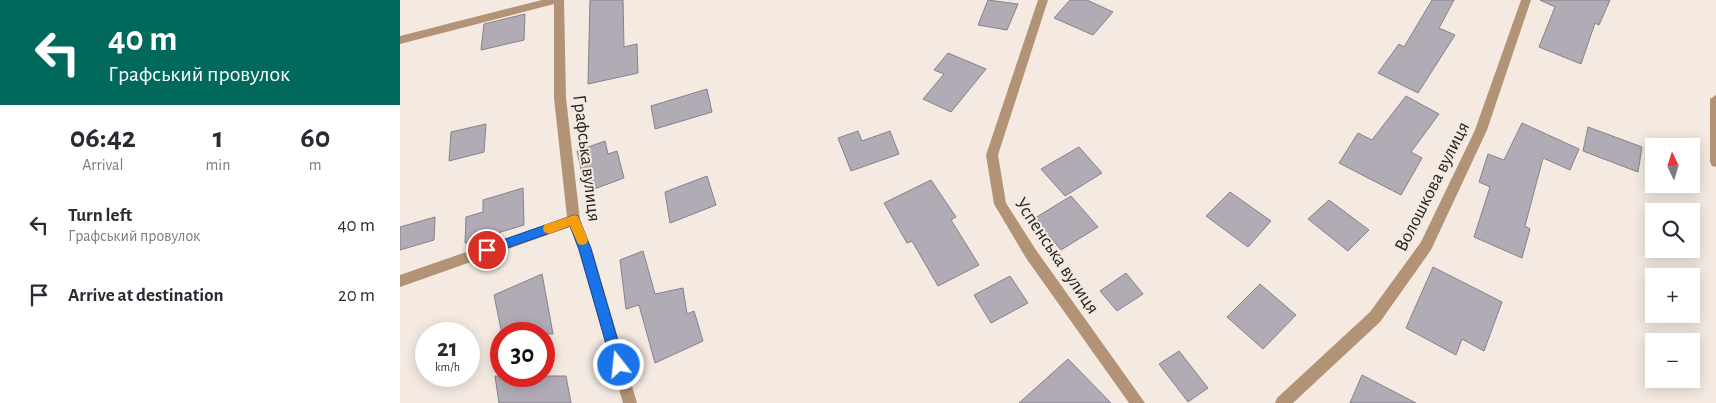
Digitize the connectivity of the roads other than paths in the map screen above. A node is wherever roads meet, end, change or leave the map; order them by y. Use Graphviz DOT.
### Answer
graph roads {
  1 [pos="557,0"];
  2 [pos="1043,0"];
  3 [pos="1526,0"];
  4 [pos="400,40"];
  5 [pos="1716,99"];
  6 [pos="1716,162"];
  7 [pos="574,220"];
  8 [pos="400,281"];
  9 [pos="630,403"];
  10 [pos="1138,403"];
  11 [pos="1282,403"];
  1 -- 4 [label="street, Графська вулиця"];
  1 -- 7 [label="street, Графська вулиця"];
  2 -- 10 [label="street, Успенська вулиця"];
  3 -- 11 [label="street, Волошкова вулиця"];
  5 -- 6 [label="street"];
  7 -- 8 [label="street"];
  7 -- 9 [label="street, Графська вулиця"];
}
